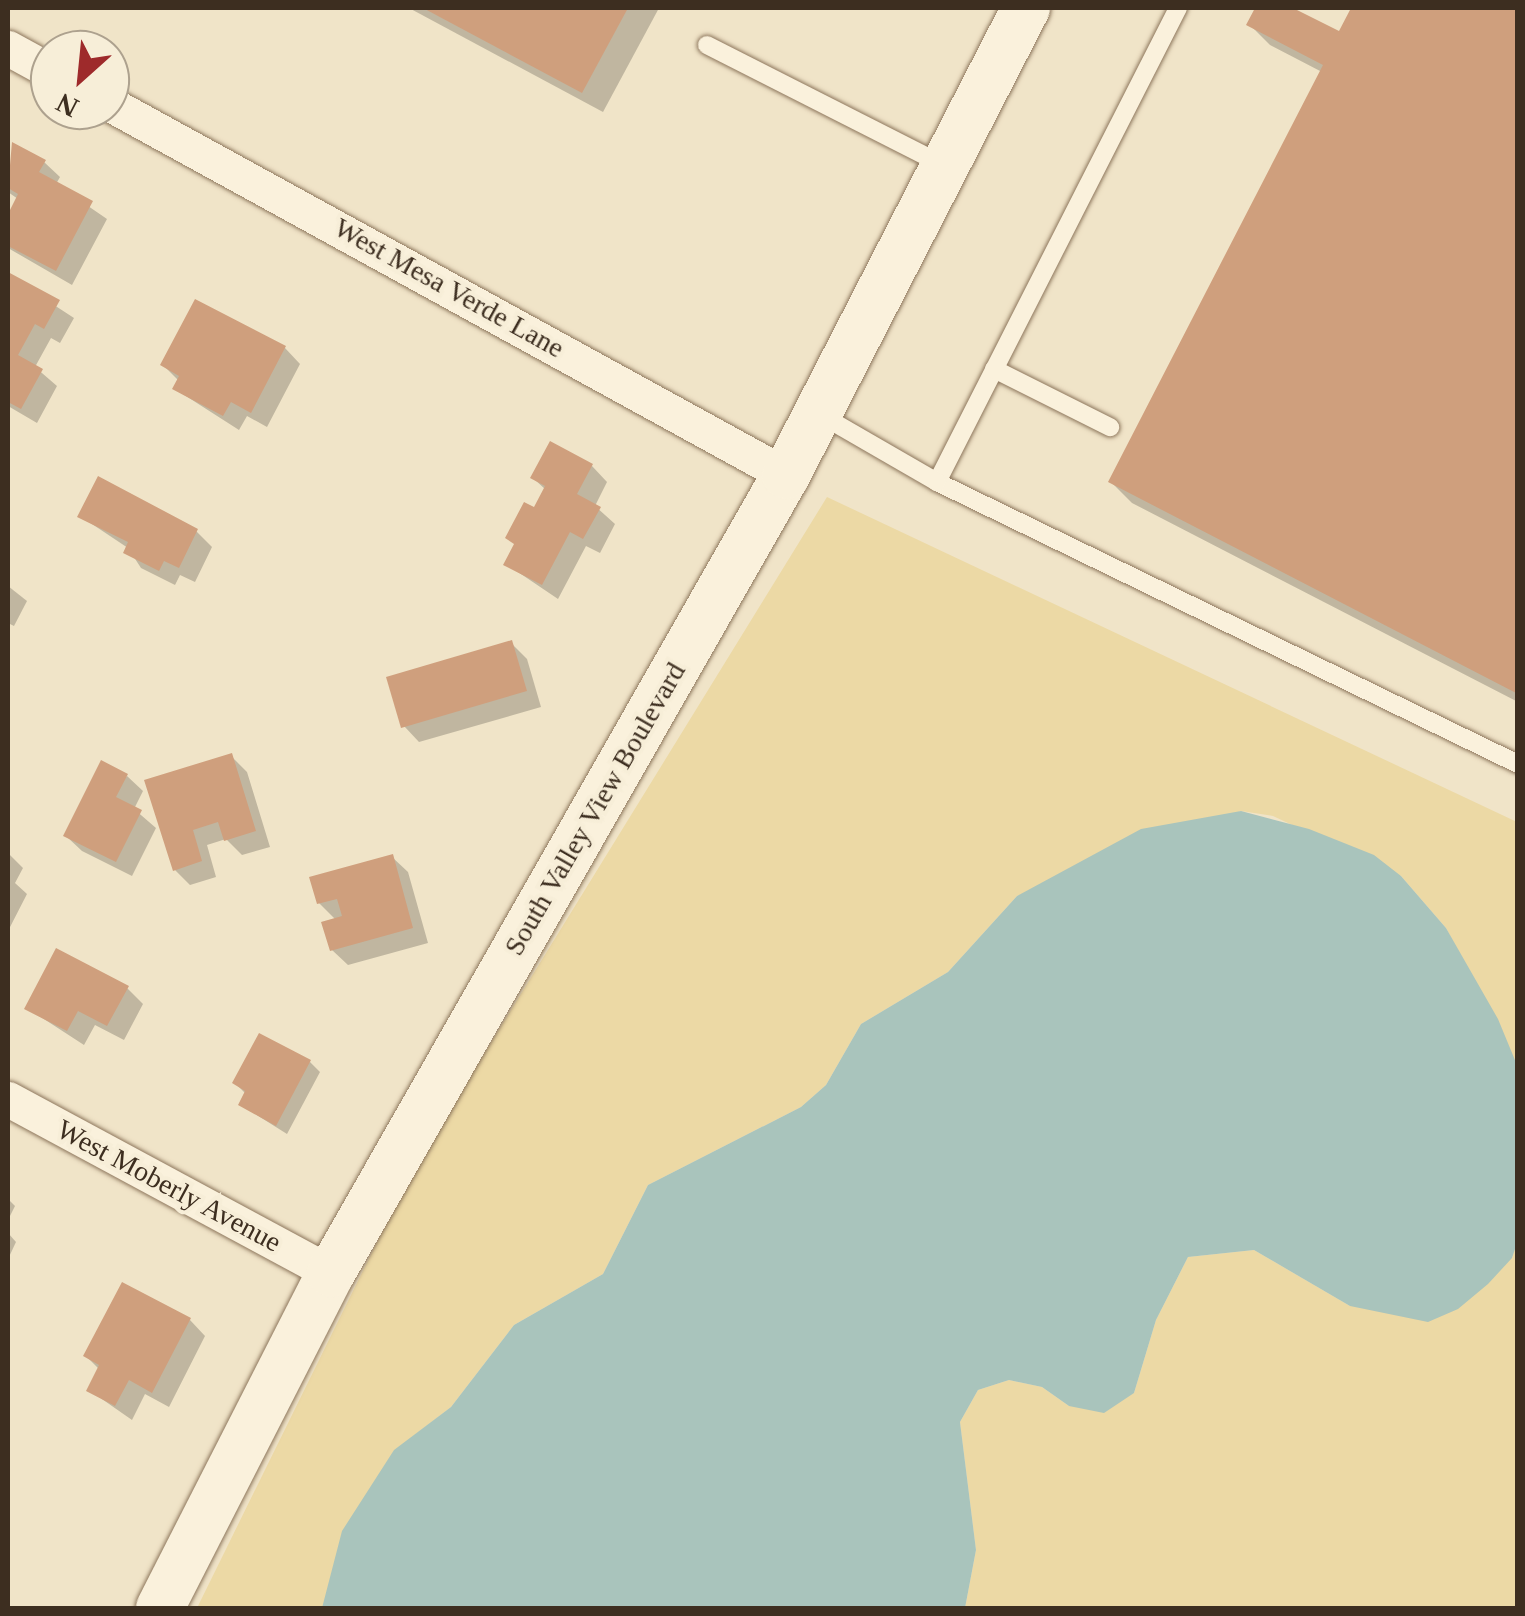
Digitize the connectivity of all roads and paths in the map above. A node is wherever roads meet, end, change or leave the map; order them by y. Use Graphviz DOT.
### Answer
graph roads {
  1 [pos="1026,8"];
  2 [pos="1178,8"];
  3 [pos="707,46"];
  4 [pos="8,48"];
  5 [pos="30,61"];
  6 [pos="130,115"];
  7 [pos="945,166"];
  8 [pos="994,369"];
  9 [pos="818,413"];
  10 [pos="1110,427"];
  11 [pos="786,474"];
  12 [pos="937,482"];
  13 [pos="1518,764"];
  14 [pos="8,1099"];
  15 [pos="331,1273"];
  16 [pos="160,1608"];
  1 -- 7 [label="main road, South Valley View Boulevard"];
  2 -- 8 [label="lane"];
  3 -- 7 [label="lane"];
  4 -- 5 [label="street"];
  6 -- 11 [label="street, West Mesa Verde Lane"];
  7 -- 9 [label="main road, South Valley View Boulevard"];
  8 -- 10 [label="lane"];
  8 -- 12 [label="lane"];
  9 -- 11 [label="main road, South Valley View Boulevard"];
  9 -- 12 [label="lane"];
  11 -- 15 [label="main road, South Valley View Boulevard"];
  12 -- 13 [label="lane"];
  14 -- 15 [label="street, West Moberly Avenue"];
  15 -- 16 [label="main road, South Valley View Boulevard"];
}
